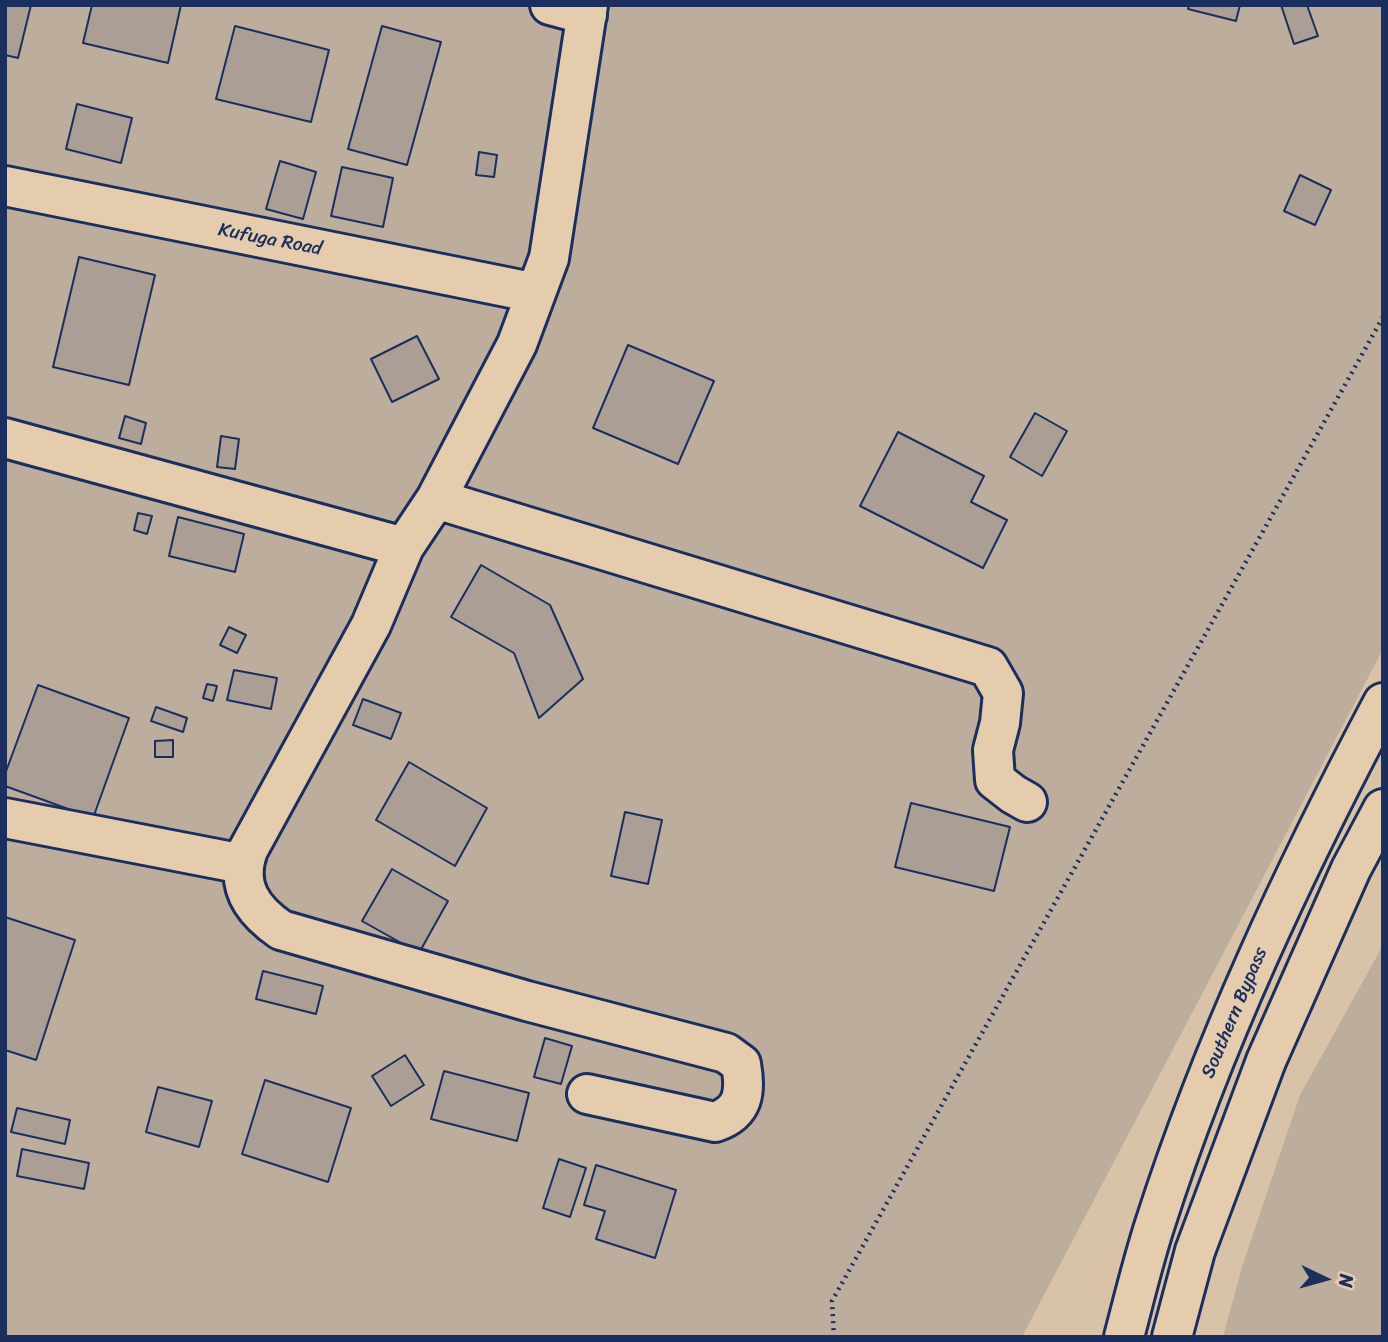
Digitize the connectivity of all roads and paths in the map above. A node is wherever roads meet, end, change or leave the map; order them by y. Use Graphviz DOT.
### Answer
graph roads {
  1 [pos="550,5"];
  2 [pos="587,10"];
  3 [pos="5,186"];
  4 [pos="536,293"];
  5 [pos="1383,317"];
  6 [pos="5,438"];
  7 [pos="436,499"];
  8 [pos="404,547"];
  9 [pos="1383,703"];
  10 [pos="1027,802"];
  11 [pos="1383,809"];
  12 [pos="5,818"];
  13 [pos="243,864"];
  14 [pos="587,1094"];
  15 [pos="834,1337"];
  16 [pos="1124,1337"];
  17 [pos="1172,1337"];
  1 -- 2 [label="main road"];
  2 -- 4 [label="main road"];
  3 -- 4 [label="main road, Kufuga Road"];
  4 -- 7 [label="main road"];
  5 -- 15 [label="path"];
  6 -- 8 [label="main road"];
  7 -- 8 [label="main road"];
  7 -- 10 [label="main road"];
  8 -- 13 [label="main road"];
  9 -- 16 [label="main road, Southern Bypass"];
  11 -- 17 [label="main road"];
  12 -- 13 [label="main road"];
  13 -- 14 [label="main road"];
}
